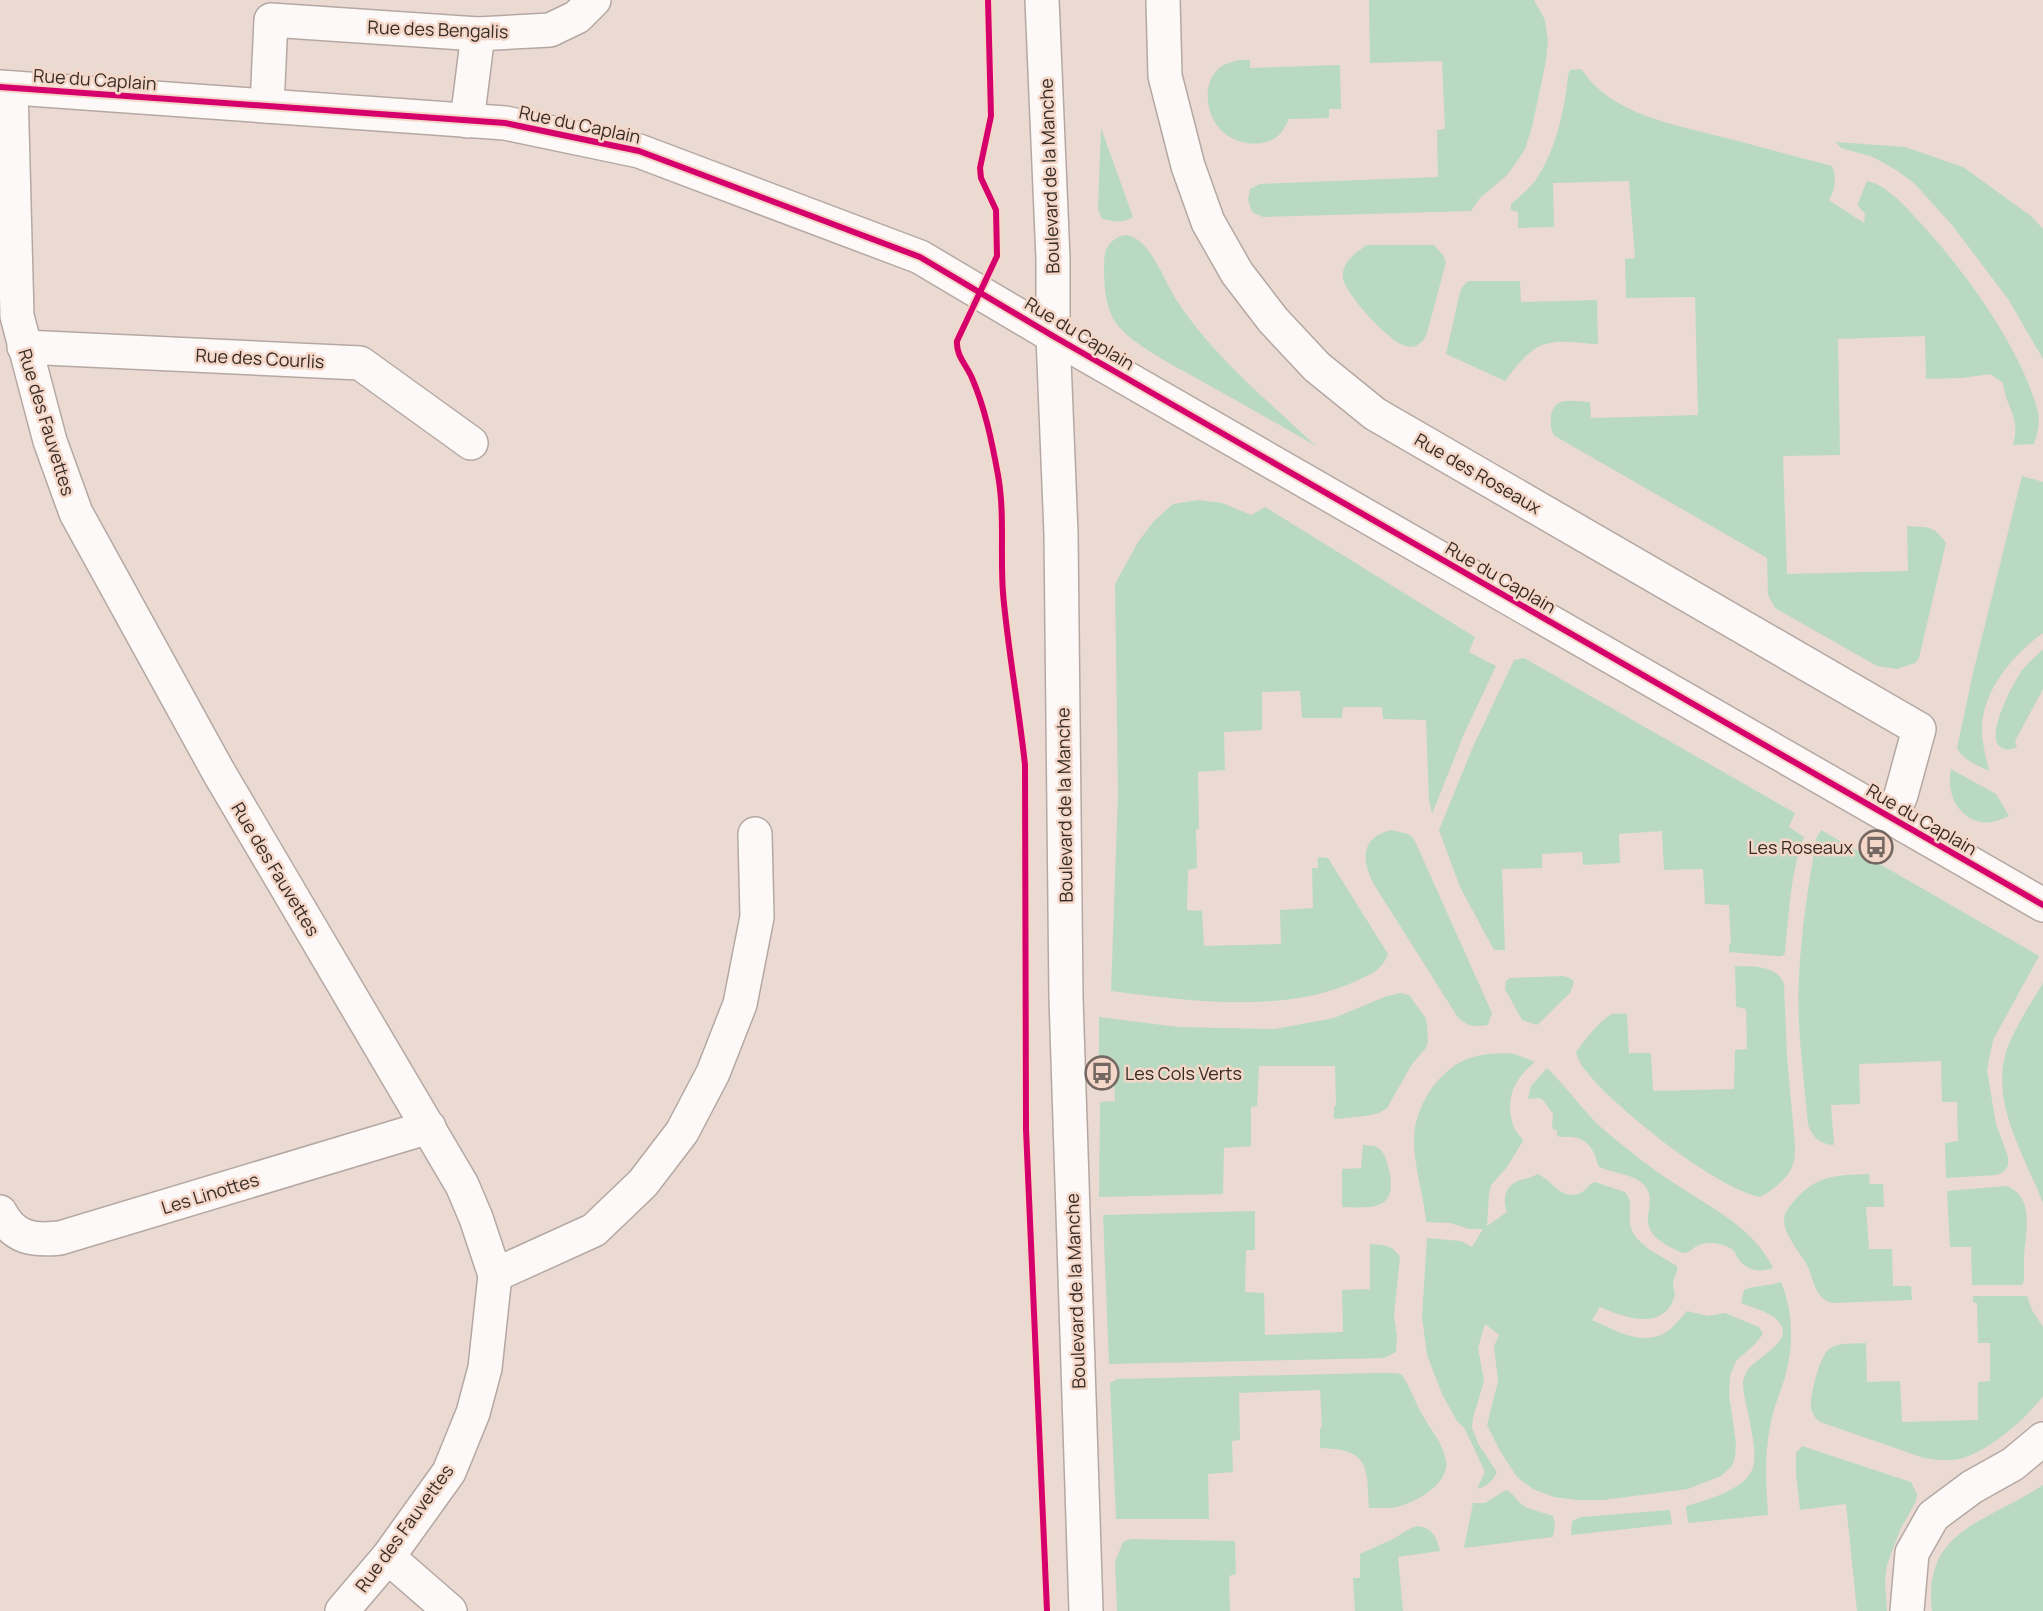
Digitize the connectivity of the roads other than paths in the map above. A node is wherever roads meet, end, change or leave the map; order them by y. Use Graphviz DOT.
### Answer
graph roads {
  1 [pos="594,0"];
  2 [pos="1042,0"];
  3 [pos="1163,0"];
  4 [pos="272,10"];
  5 [pos="478,34"];
  6 [pos="5,87"];
  7 [pos="267,106"];
  8 [pos="467,121"];
  9 [pos="14,327"];
  10 [pos="1053,336"];
  11 [pos="471,442"];
  12 [pos="1891,818"];
  13 [pos="754,834"];
  14 [pos="2043,905"];
  15 [pos="429,1127"];
  16 [pos="0,1212"];
  17 [pos="495,1275"];
  18 [pos="2043,1439"];
  19 [pos="388,1557"];
  20 [pos="342,1611"];
  21 [pos="450,1611"];
  22 [pos="1086,1611"];
  23 [pos="1907,1611"];
  1 -- 5 [label="street, Rue des Bengalis"];
  2 -- 10 [label="street, Boulevard de la Manche"];
  3 -- 12 [label="street, Rue des Roseaux"];
  4 -- 5 [label="street, Rue des Bengalis"];
  4 -- 7 [label="street, Rue des Bengalis"];
  5 -- 8 [label="street"];
  6 -- 7 [label="street, Rue du Caplain"];
  6 -- 9 [label="street, Rue des Fauvettes"];
  7 -- 8 [label="street, Rue du Caplain"];
  8 -- 10 [label="street, Rue du Caplain"];
  9 -- 11 [label="street, Rue des Courlis"];
  9 -- 15 [label="street, Rue des Fauvettes"];
  10 -- 12 [label="street, Rue du Caplain"];
  10 -- 22 [label="street, Boulevard de la Manche"];
  12 -- 14 [label="street, Rue du Caplain"];
  13 -- 17 [label="street"];
  15 -- 16 [label="street, Les Linottes"];
  15 -- 17 [label="street, Rue des Fauvettes"];
  17 -- 19 [label="street, Rue des Fauvettes"];
  18 -- 23 [label="street"];
  19 -- 20 [label="street, Rue des Fauvettes"];
  19 -- 21 [label="street"];
}
